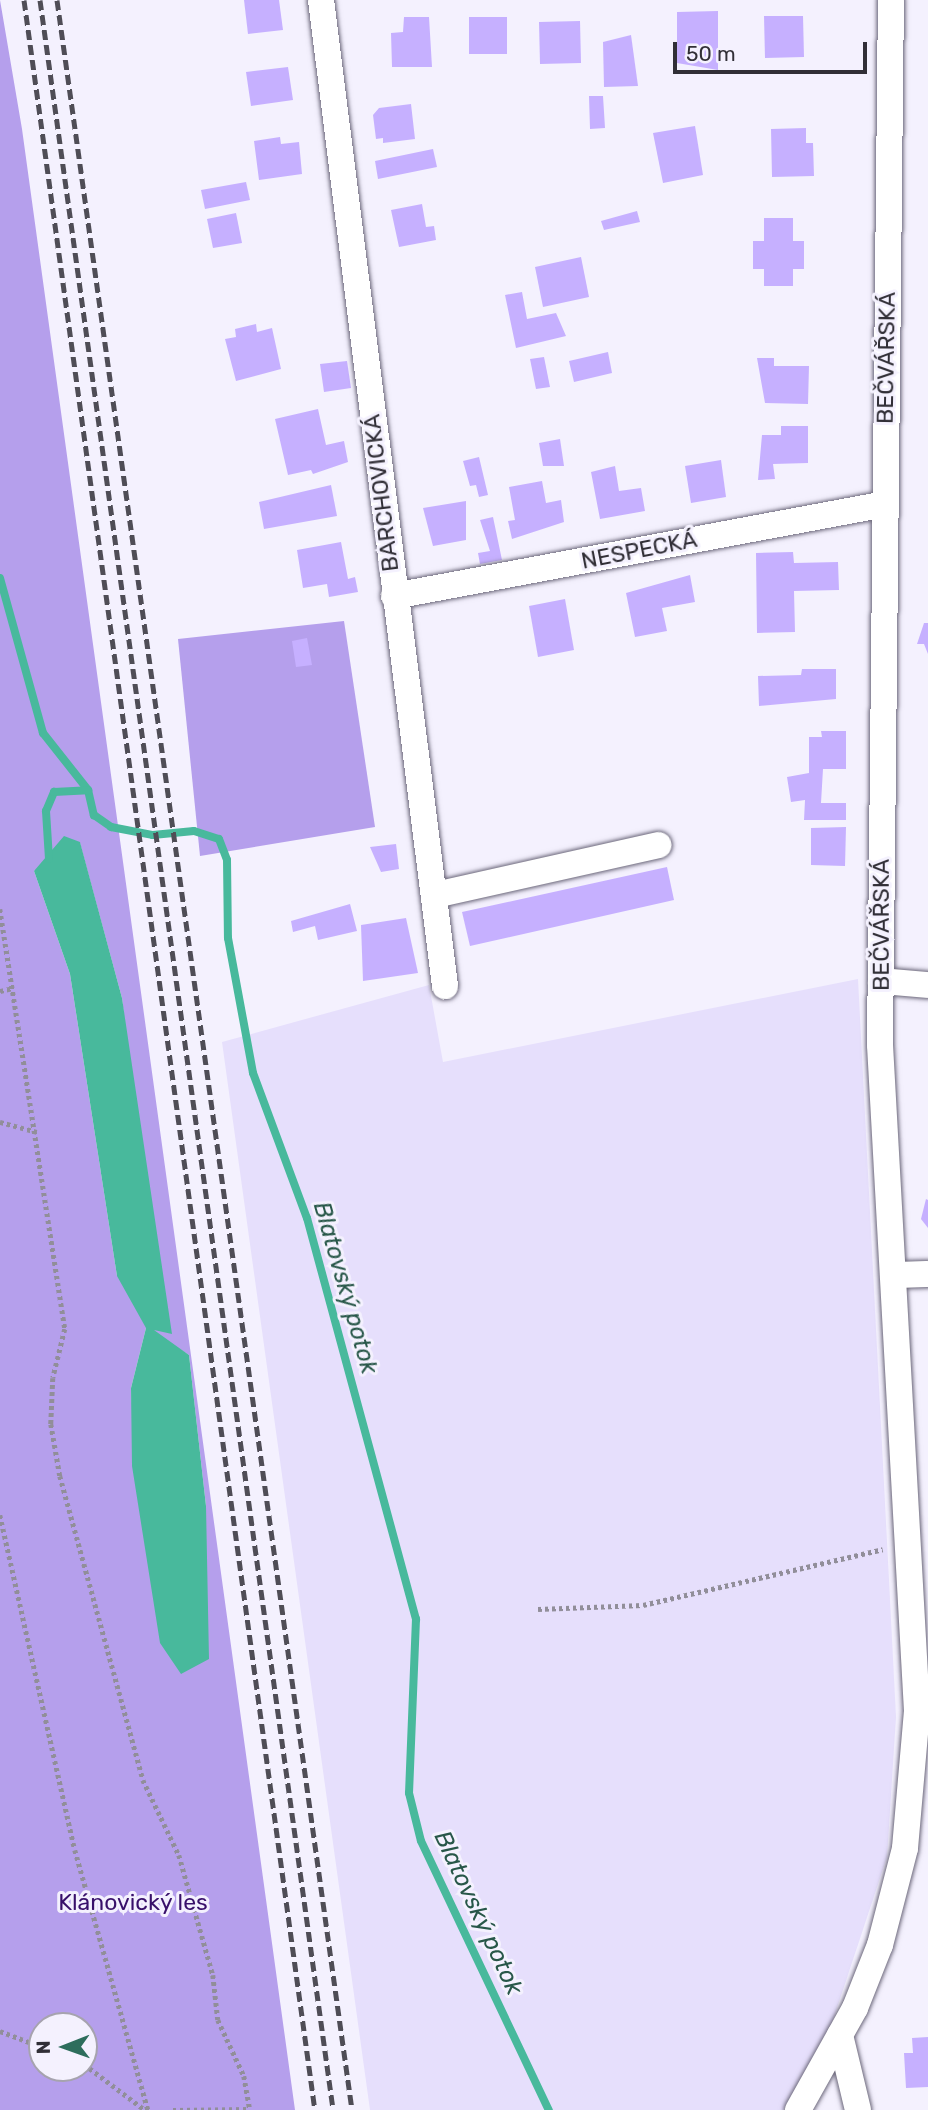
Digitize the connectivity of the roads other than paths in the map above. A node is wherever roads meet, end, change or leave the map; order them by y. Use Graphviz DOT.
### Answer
graph roads {
  1 [pos="321,0"];
  2 [pos="891,0"];
  3 [pos="884,504"];
  4 [pos="394,596"];
  5 [pos="658,845"];
  6 [pos="435,895"];
  7 [pos="880,981"];
  8 [pos="928,985"];
  9 [pos="445,986"];
  10 [pos="928,1274"];
  11 [pos="895,1275"];
  12 [pos="920,1543"];
  13 [pos="917,1847"];
  14 [pos="840,2035"];
  15 [pos="797,2110"];
  16 [pos="858,2110"];
  1 -- 4 [label="street, BARCHOVICKÁ"];
  2 -- 3 [label="street, BEČVÁŘSKÁ"];
  3 -- 4 [label="street, NESPECKÁ"];
  3 -- 7 [label="street, BEČVÁŘSKÁ"];
  4 -- 6 [label="street, BARCHOVICKÁ"];
  5 -- 6 [label="street"];
  6 -- 9 [label="street, BARCHOVICKÁ"];
  7 -- 8 [label="street"];
  7 -- 11 [label="street, BEČVÁŘSKÁ"];
  10 -- 11 [label="street"];
  11 -- 12 [label="street, BEČVÁŘSKÁ"];
  12 -- 13 [label="street, BEČVÁŘSKÁ"];
  13 -- 14 [label="street, BEČVÁŘSKÁ"];
  14 -- 15 [label="street, BEČVÁŘSKÁ"];
  14 -- 16 [label="street"];
}
